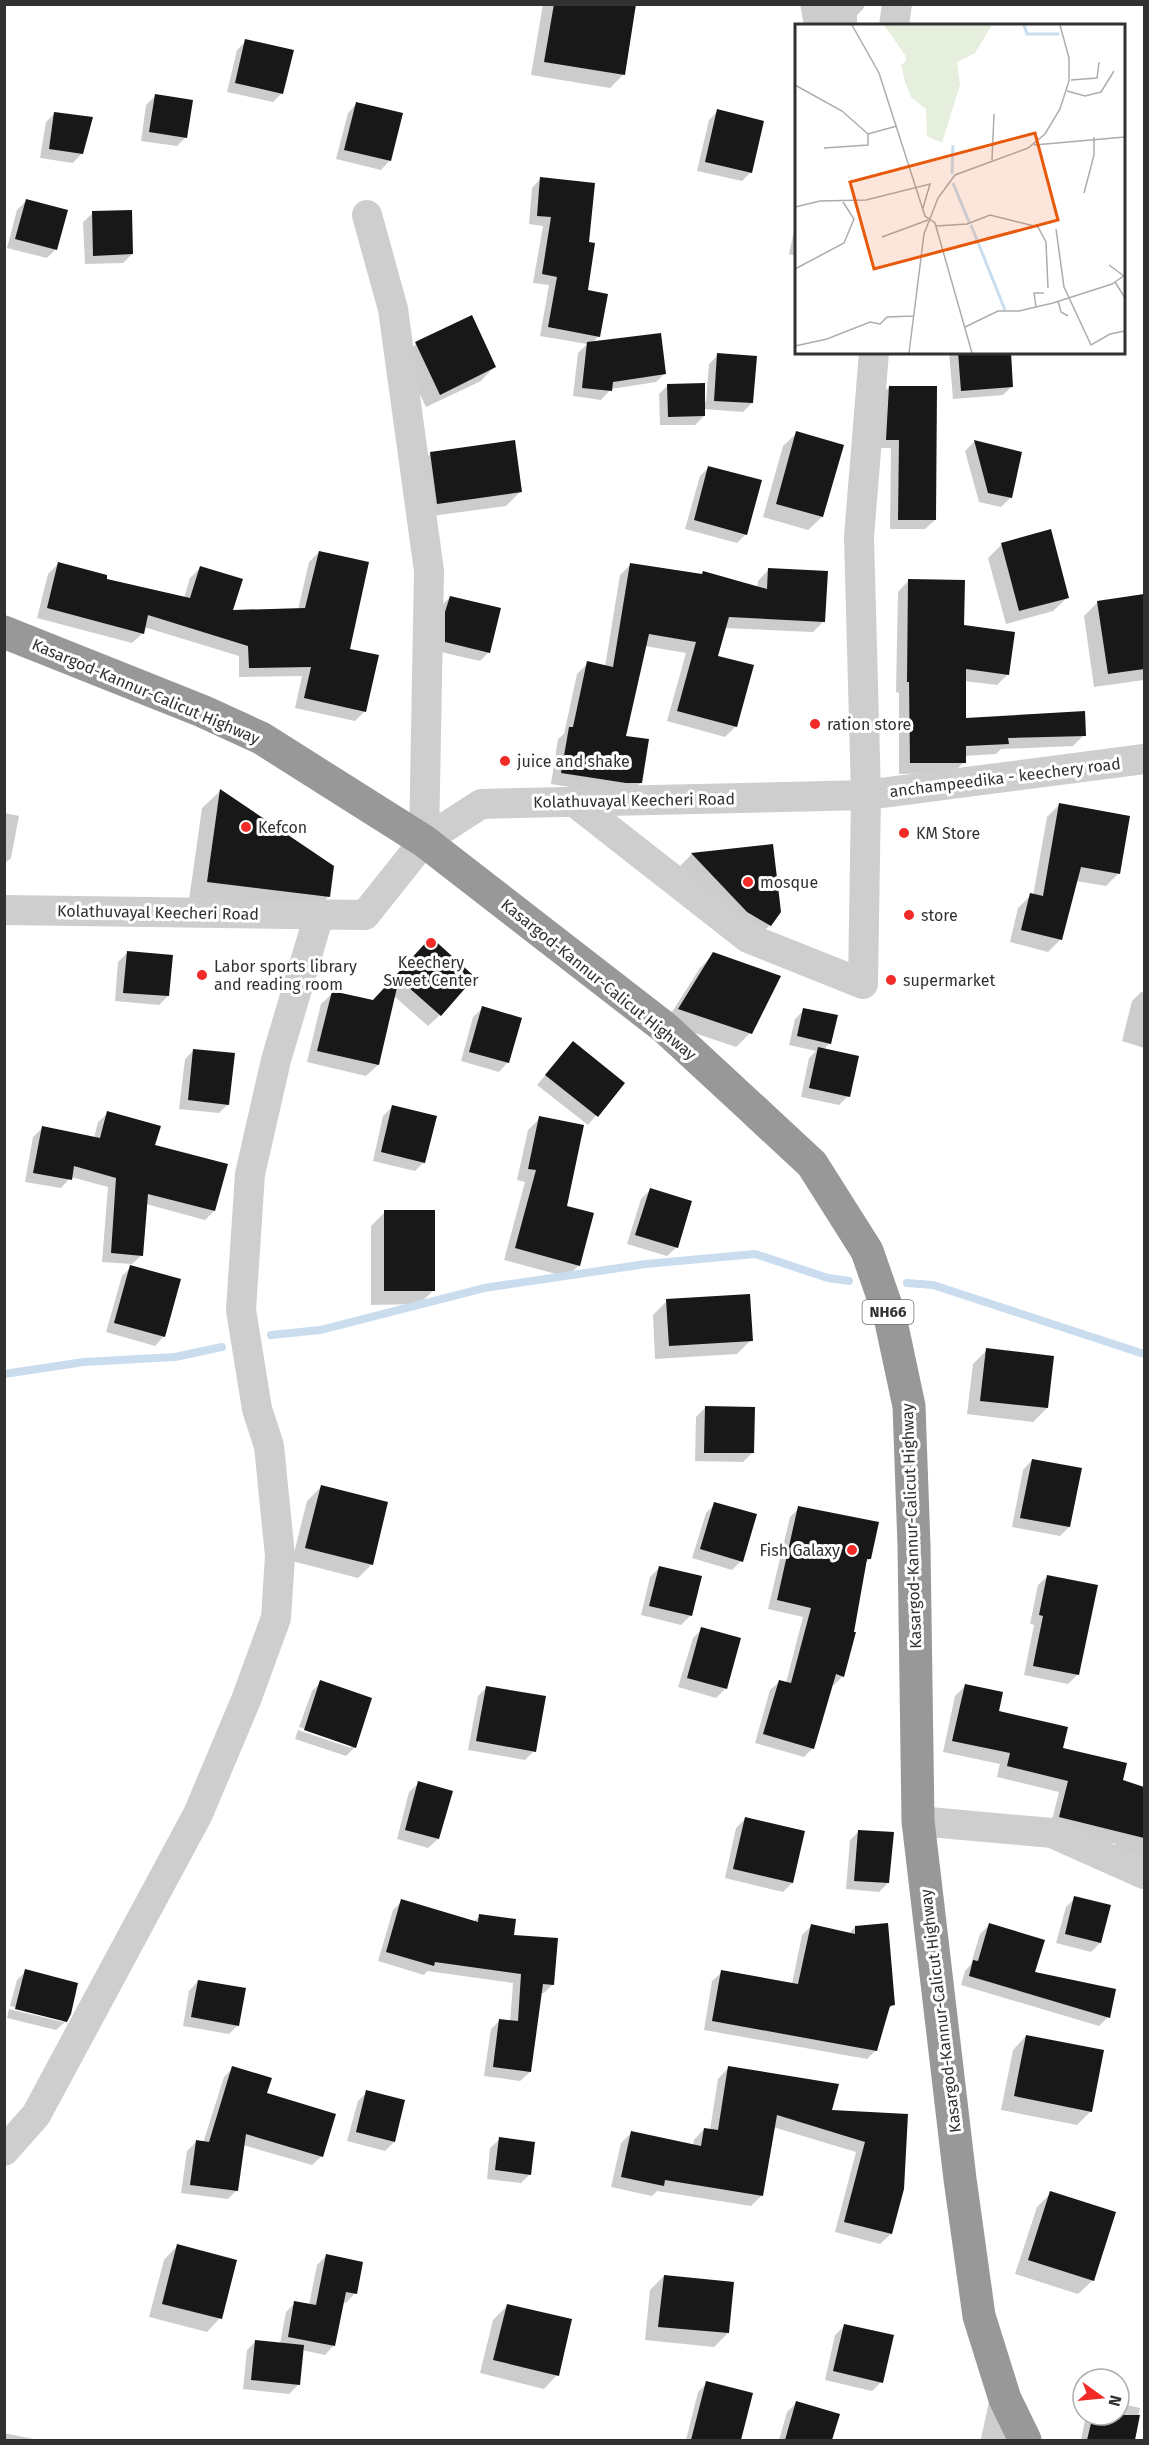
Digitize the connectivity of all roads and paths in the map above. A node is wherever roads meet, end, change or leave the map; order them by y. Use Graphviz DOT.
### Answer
graph roads {
  1 [pos="897,4"];
  2 [pos="894,24"];
  3 [pos="367,215"];
  4 [pos="874,354"];
  5 [pos="4,632"];
  6 [pos="1144,759"];
  7 [pos="866,795"];
  8 [pos="573,801"];
  9 [pos="424,841"];
  10 [pos="4,910"];
  11 [pos="319,915"];
  12 [pos="918,1821"];
  13 [pos="1144,1874"];
  14 [pos="4,2151"];
  15 [pos="1005,2399"];
  16 [pos="996,2440"];
  17 [pos="1025,2440"];
  1 -- 2 [label="street"];
  3 -- 9 [label="street"];
  4 -- 7 [label="street"];
  5 -- 9 [label="highway, Kasargod-Kannur-Calicut Highway / NH66"];
  6 -- 7 [label="street, anchampeedika - keechery road"];
  7 -- 8 [label="street, Kolathuvayal Keecheri Road"];
  7 -- 8 [label="street"];
  8 -- 9 [label="street, Kolathuvayal Keecheri Road"];
  9 -- 11 [label="street, Kolathuvayal Keecheri Road"];
  9 -- 12 [label="highway, Kasargod-Kannur-Calicut Highway / NH66"];
  10 -- 11 [label="street, Kolathuvayal Keecheri Road"];
  11 -- 14 [label="street"];
  12 -- 13 [label="street"];
  12 -- 15 [label="highway, Kasargod-Kannur-Calicut Highway / NH66"];
  15 -- 16 [label="street"];
  15 -- 17 [label="highway, Kasargod-Kannur-Calicut Highway / NH66"];
}
